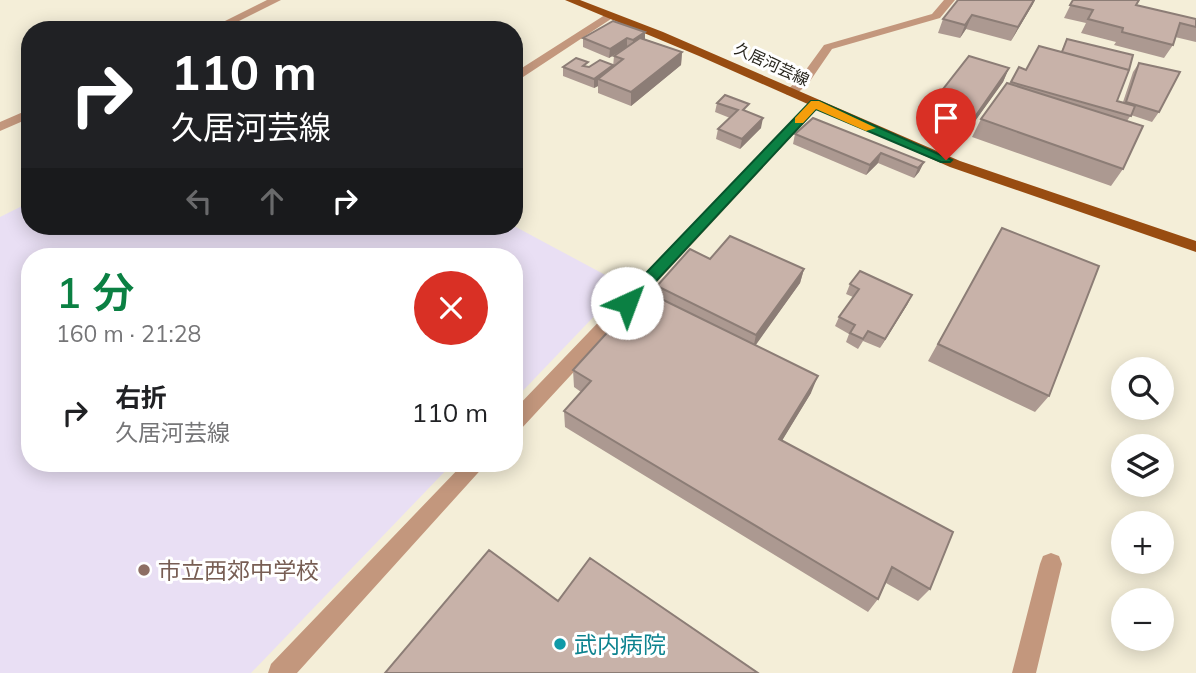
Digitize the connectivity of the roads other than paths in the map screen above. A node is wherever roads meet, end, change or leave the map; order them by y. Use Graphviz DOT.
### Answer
graph roads {
  1 [pos="276,0"];
  2 [pos="570,0"];
  3 [pos="950,0"];
  4 [pos="612,15"];
  5 [pos="231,21"];
  6 [pos="523,73"];
  7 [pos="791,92"];
  8 [pos="815,104"];
  9 [pos="21,117"];
  10 [pos="0,127"];
  11 [pos="1196,247"];
  12 [pos="523,413"];
  13 [pos="469,472"];
  14 [pos="1051,564"];
  15 [pos="280,673"];
  16 [pos="1024,673"];
  1 -- 5 [label="street"];
  2 -- 4 [label="main road, 久居河芸線"];
  3 -- 7 [label="street"];
  4 -- 6 [label="street"];
  4 -- 7 [label="main road, 久居河芸線"];
  7 -- 8 [label="main road, 久居河芸線"];
  8 -- 11 [label="main road, 久居河芸線"];
  8 -- 12 [label="street"];
  9 -- 10 [label="street"];
  13 -- 15 [label="street"];
  14 -- 16 [label="street"];
}
